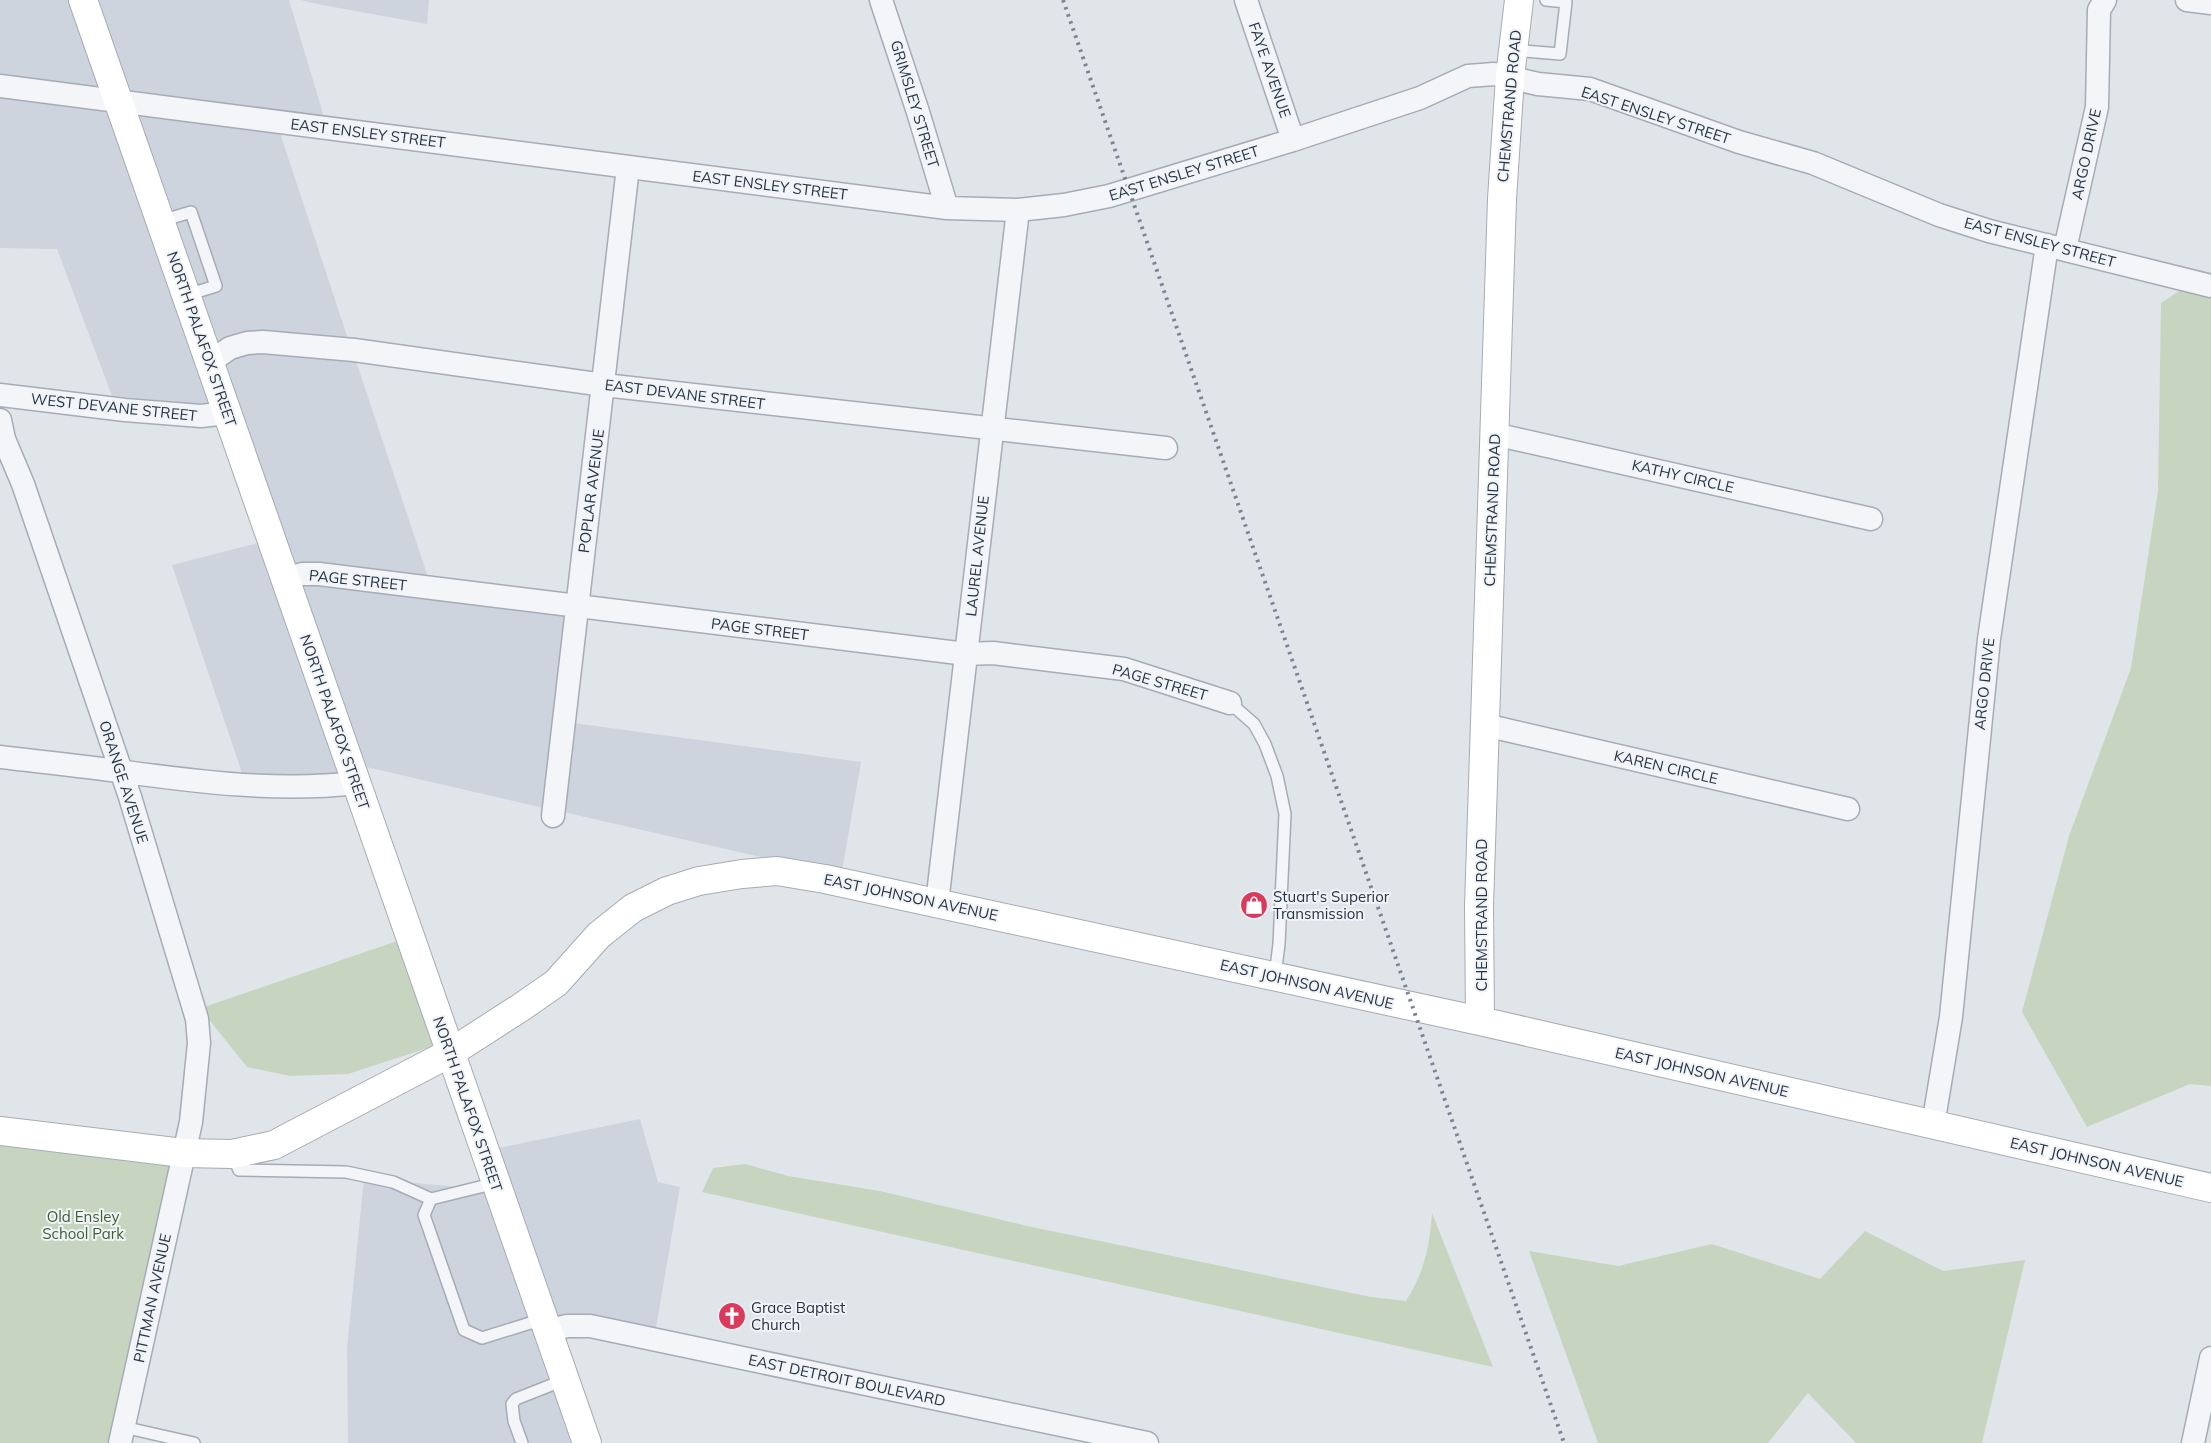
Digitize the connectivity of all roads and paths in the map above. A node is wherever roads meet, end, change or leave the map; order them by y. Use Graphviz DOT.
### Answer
graph roads {
  1 [pos="83,0"];
  2 [pos="881,0"];
  3 [pos="1246,0"];
  4 [pos="1518,0"];
  5 [pos="1546,0"];
  6 [pos="2105,0"];
  7 [pos="2187,0"];
  8 [pos="2211,3"];
  9 [pos="1511,63"];
  10 [pos="0,86"];
  11 [pos="119,101"];
  12 [pos="1293,140"];
  13 [pos="628,167"];
  14 [pos="947,208"];
  15 [pos="1018,210"];
  16 [pos="2056,247"];
  17 [pos="2211,286"];
  18 [pos="210,362"];
  19 [pos="604,385"];
  20 [pos="0,395"];
  21 [pos="227,413"];
  22 [pos="991,428"];
  23 [pos="2,430"];
  24 [pos="1494,434"];
  25 [pos="1166,448"];
  26 [pos="0,464"];
  27 [pos="1872,519"];
  28 [pos="285,579"];
  29 [pos="576,606"];
  30 [pos="966,654"];
  31 [pos="1230,703"];
  32 [pos="1485,725"];
  33 [pos="0,757"];
  34 [pos="121,771"];
  35 [pos="356,782"];
  36 [pos="1848,809"];
  37 [pos="553,816"];
  38 [pos="937,903"];
  39 [pos="1275,976"];
  40 [pos="1480,1021"];
  41 [pos="450,1053"];
  42 [pos="1933,1125"];
  43 [pos="0,1130"];
  44 [pos="183,1153"];
  45 [pos="232,1154"];
  46 [pos="496,1183"];
  47 [pos="2211,1188"];
  48 [pos="431,1199"];
  49 [pos="545,1325"];
  50 [pos="2211,1358"];
  51 [pos="564,1380"];
  52 [pos="122,1435"];
  53 [pos="194,1443"];
  54 [pos="522,1443"];
  55 [pos="587,1443"];
  56 [pos="1147,1443"];
  57 [pos="2193,1443"];
  1 -- 11 [label="main road, NORTH PALAFOX STREET"];
  2 -- 14 [label="street, GRIMSLEY STREET"];
  3 -- 12 [label="street, FAYE AVENUE"];
  4 -- 9 [label="main road, CHEMSTRAND ROAD"];
  5 -- 9 [label="lane"];
  6 -- 16 [label="street, ARGO DRIVE"];
  7 -- 8 [label="street"];
  9 -- 12 [label="street, EAST ENSLEY STREET"];
  9 -- 16 [label="street, EAST ENSLEY STREET"];
  9 -- 24 [label="main road, CHEMSTRAND ROAD"];
  10 -- 11 [label="street, EAST ENSLEY STREET"];
  11 -- 13 [label="street, EAST ENSLEY STREET"];
  11 -- 18 [label="main road, NORTH PALAFOX STREET"];
  12 -- 15 [label="street, EAST ENSLEY STREET"];
  13 -- 14 [label="street, EAST ENSLEY STREET"];
  13 -- 19 [label="street, POPLAR AVENUE"];
  14 -- 15 [label="street, EAST ENSLEY STREET"];
  15 -- 22 [label="street, LAUREL AVENUE"];
  16 -- 17 [label="street, EAST ENSLEY STREET"];
  16 -- 42 [label="street, ARGO DRIVE"];
  18 -- 19 [label="street, EAST DEVANE STREET"];
  18 -- 21 [label="main road, NORTH PALAFOX STREET"];
  19 -- 22 [label="street, EAST DEVANE STREET"];
  19 -- 29 [label="street, POPLAR AVENUE"];
  20 -- 21 [label="street, WEST DEVANE STREET"];
  21 -- 28 [label="main road, NORTH PALAFOX STREET"];
  22 -- 25 [label="street, EAST DEVANE STREET"];
  22 -- 30 [label="street, LAUREL AVENUE"];
  23 -- 26 [label="street"];
  23 -- 34 [label="street, ORANGE AVENUE"];
  24 -- 27 [label="street, KATHY CIRCLE"];
  24 -- 32 [label="main road, CHEMSTRAND ROAD"];
  28 -- 29 [label="street, PAGE STREET"];
  28 -- 35 [label="main road, NORTH PALAFOX STREET"];
  29 -- 30 [label="street, PAGE STREET"];
  29 -- 37 [label="street, POPLAR AVENUE"];
  30 -- 31 [label="street, PAGE STREET"];
  30 -- 38 [label="street, LAUREL AVENUE"];
  31 -- 39 [label="lane"];
  32 -- 36 [label="street, KAREN CIRCLE"];
  32 -- 40 [label="main road, CHEMSTRAND ROAD"];
  33 -- 34 [label="street"];
  34 -- 35 [label="street"];
  34 -- 44 [label="street, ORANGE AVENUE"];
  35 -- 41 [label="main road, NORTH PALAFOX STREET"];
  38 -- 39 [label="main road, EAST JOHNSON AVENUE"];
  38 -- 41 [label="main road, EAST JOHNSON AVENUE"];
  39 -- 40 [label="main road, EAST JOHNSON AVENUE"];
  40 -- 42 [label="main road, EAST JOHNSON AVENUE"];
  41 -- 45 [label="main road, EAST JOHNSON AVENUE"];
  41 -- 46 [label="main road, NORTH PALAFOX STREET"];
  42 -- 47 [label="main road, EAST JOHNSON AVENUE"];
  43 -- 44 [label="main road, EAST JOHNSON AVENUE"];
  44 -- 45 [label="main road, EAST JOHNSON AVENUE"];
  44 -- 52 [label="street, PITTMAN AVENUE"];
  45 -- 48 [label="lane"];
  46 -- 48 [label="lane"];
  46 -- 49 [label="main road, NORTH PALAFOX STREET"];
  48 -- 49 [label="lane"];
  49 -- 51 [label="main road, NORTH PALAFOX STREET"];
  49 -- 56 [label="street, EAST DETROIT BOULEVARD"];
  50 -- 57 [label="street"];
  51 -- 54 [label="lane"];
  51 -- 55 [label="main road, NORTH PALAFOX STREET"];
  52 -- 53 [label="lane"];
}
